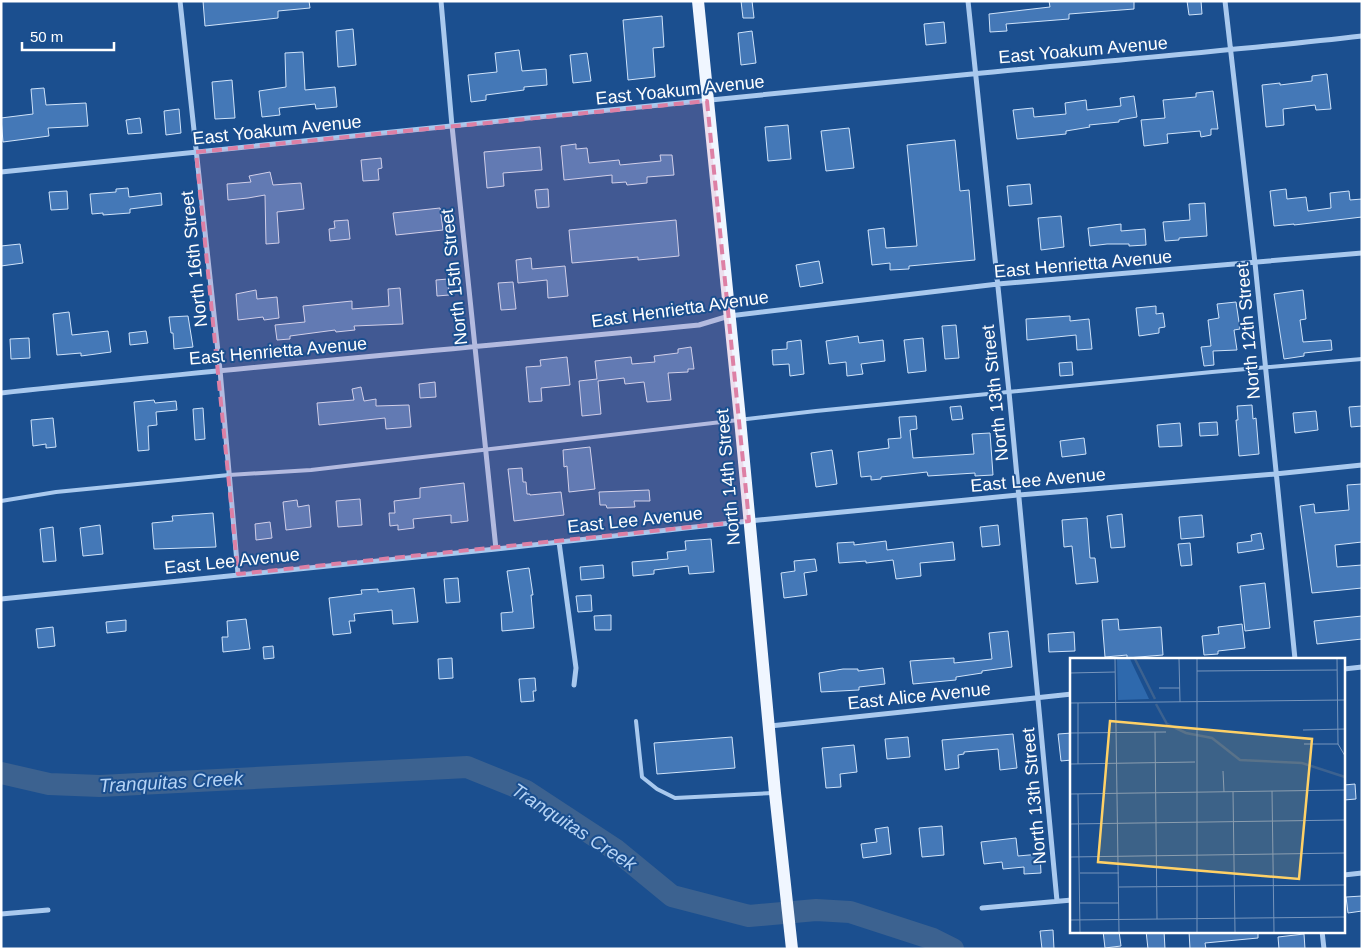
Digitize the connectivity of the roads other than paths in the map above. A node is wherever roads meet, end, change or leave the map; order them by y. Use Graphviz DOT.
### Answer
graph roads {
  1 [pos="180,1"];
  2 [pos="441,1"];
  3 [pos="698,1"];
  4 [pos="968,1"];
  5 [pos="1225,1"];
  6 [pos="1362,36"];
  7 [pos="1230,51"];
  8 [pos="975,74"];
  9 [pos="707,101"];
  10 [pos="452,126"];
  11 [pos="196,152"];
  12 [pos="1,172"];
  13 [pos="1362,253"];
  14 [pos="1255,263"];
  15 [pos="998,284"];
  16 [pos="728,316"];
  17 [pos="476,347"];
  18 [pos="1362,359"];
  19 [pos="1265,367"];
  20 [pos="220,370"];
  21 [pos="1009,392"];
  22 [pos="1,393"];
  23 [pos="740,419"];
  24 [pos="486,450"];
  25 [pos="1362,465"];
  26 [pos="1275,474"];
  27 [pos="229,475"];
  28 [pos="1019,495"];
  29 [pos="1,501"];
  30 [pos="749,521"];
  31 [pos="559,542"];
  32 [pos="496,549"];
  33 [pos="238,574"];
  34 [pos="1,599"];
  35 [pos="1295,658"];
  36 [pos="1362,667"];
  37 [pos="1346,669"];
  38 [pos="574,684"];
  39 [pos="1070,694"];
  40 [pos="1038,697"];
  41 [pos="636,721"];
  42 [pos="770,726"];
  43 [pos="775,793"];
  44 [pos="1362,873"];
  45 [pos="1346,875"];
  46 [pos="1070,900"];
  47 [pos="1057,901"];
  48 [pos="982,908"];
  49 [pos="48,910"];
  50 [pos="1,914"];
  51 [pos="1322,932"];
  52 [pos="792,949"];
  53 [pos="1324,949"];
  1 -- 11 [label="street, North 16th Street"];
  2 -- 10 [label="street, North 15th Street"];
  3 -- 9 [label="main road, North 14th Street"];
  4 -- 8 [label="street, North 13th Street"];
  5 -- 7 [label="street, North 12th Street"];
  6 -- 7 [label="street, East Yoakum Avenue"];
  7 -- 8 [label="street, East Yoakum Avenue"];
  7 -- 14 [label="street, North 12th Street"];
  8 -- 9 [label="street, East Yoakum Avenue"];
  8 -- 15 [label="street, North 13th Street"];
  9 -- 10 [label="street, East Yoakum Avenue"];
  9 -- 16 [label="main road, North 14th Street"];
  10 -- 11 [label="street, East Yoakum Avenue"];
  10 -- 17 [label="street, North 15th Street"];
  11 -- 12 [label="street, East Yoakum Avenue"];
  11 -- 20 [label="street, North 16th Street"];
  13 -- 14 [label="street, East Henrietta Avenue"];
  14 -- 15 [label="street, East Henrietta Avenue"];
  14 -- 19 [label="street, North 12th Street"];
  15 -- 16 [label="street, East Henrietta Avenue"];
  15 -- 21 [label="street, North 13th Street"];
  16 -- 17 [label="street, East Henrietta Avenue"];
  16 -- 23 [label="main road, North 14th Street"];
  17 -- 20 [label="street, East Henrietta Avenue"];
  17 -- 24 [label="street, North 15th Street"];
  18 -- 19 [label="lane"];
  19 -- 21 [label="lane"];
  19 -- 26 [label="street, North 12th Street"];
  20 -- 22 [label="street, East Henrietta Avenue"];
  20 -- 27 [label="street, North 16th Street"];
  21 -- 23 [label="lane"];
  21 -- 28 [label="street, North 13th Street"];
  23 -- 24 [label="lane"];
  23 -- 30 [label="main road, North 14th Street"];
  24 -- 27 [label="lane"];
  24 -- 32 [label="street, North 15th Street"];
  25 -- 26 [label="street, East Lee Avenue"];
  26 -- 28 [label="street, East Lee Avenue"];
  26 -- 35 [label="street, North 12th Street"];
  27 -- 29 [label="lane"];
  27 -- 33 [label="street, North 16th Street"];
  28 -- 30 [label="street, East Lee Avenue"];
  28 -- 40 [label="street, North 13th Street"];
  30 -- 31 [label="street, East Lee Avenue"];
  30 -- 42 [label="main road, North 14th Street"];
  31 -- 32 [label="street, East Lee Avenue"];
  31 -- 38 [label="street"];
  32 -- 33 [label="street, East Lee Avenue"];
  33 -- 34 [label="street, East Lee Avenue"];
  36 -- 37 [label="street"];
  39 -- 40 [label="street, East Alice Avenue"];
  40 -- 42 [label="street, East Alice Avenue"];
  40 -- 47 [label="street, North 13th Street"];
  41 -- 43 [label="lane"];
  42 -- 43 [label="main road, North 14th Street"];
  43 -- 52 [label="main road, North 14th Street"];
  44 -- 45 [label="street"];
  46 -- 47 [label="street"];
  47 -- 48 [label="street"];
  49 -- 50 [label="street"];
  51 -- 53 [label="street"];
}
